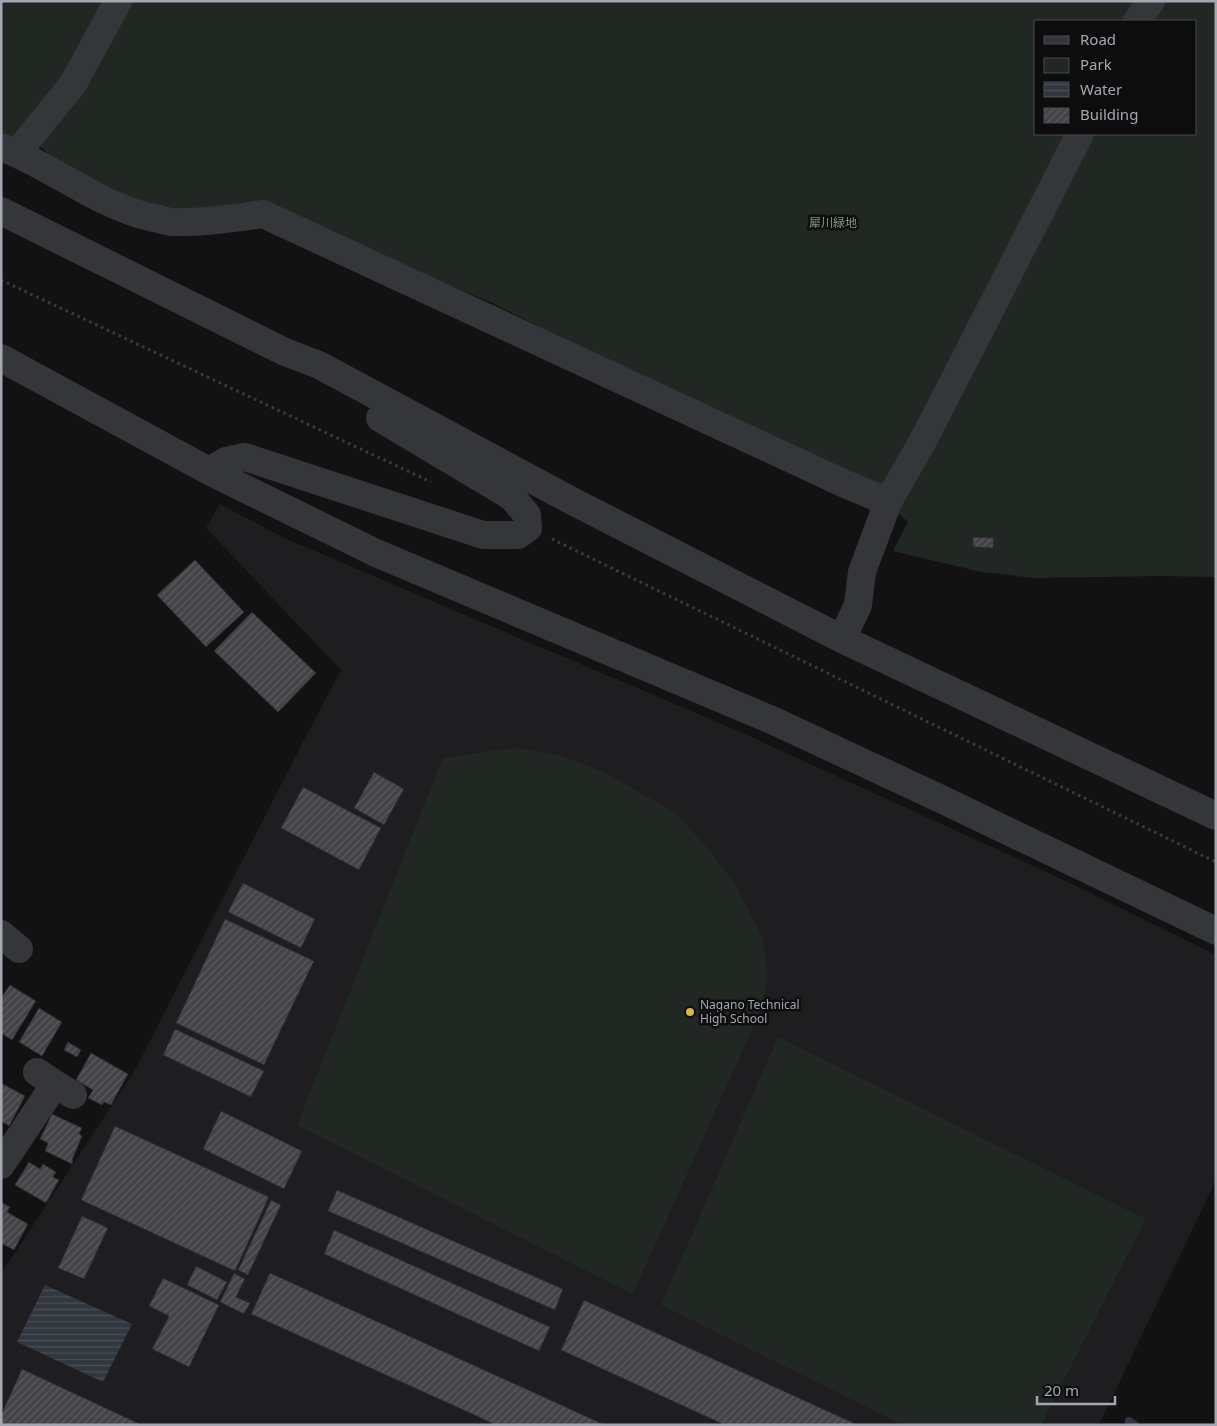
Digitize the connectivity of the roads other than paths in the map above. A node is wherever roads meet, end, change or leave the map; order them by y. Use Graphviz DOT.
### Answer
graph roads {
  1 [pos="118,1"];
  2 [pos="1151,1"];
  3 [pos="1138,20"];
  4 [pos="1079,135"];
  5 [pos="9,150"];
  6 [pos="1,211"];
  7 [pos="285,352"];
  8 [pos="1,358"];
  9 [pos="209,471"];
  10 [pos="888,502"];
  11 [pos="842,639"];
  12 [pos="1216,816"];
  13 [pos="1216,931"];
  14 [pos="55,1084"];
  15 [pos="1,1165"];
  1 -- 5 [label="street"];
  2 -- 3 [label="street"];
  4 -- 10 [label="street"];
  5 -- 10 [label="street"];
  6 -- 7 [label="street"];
  7 -- 9 [label="street"];
  7 -- 11 [label="street"];
  8 -- 9 [label="street"];
  9 -- 13 [label="street"];
  10 -- 11 [label="street"];
  11 -- 12 [label="street"];
  14 -- 15 [label="street"];
}
